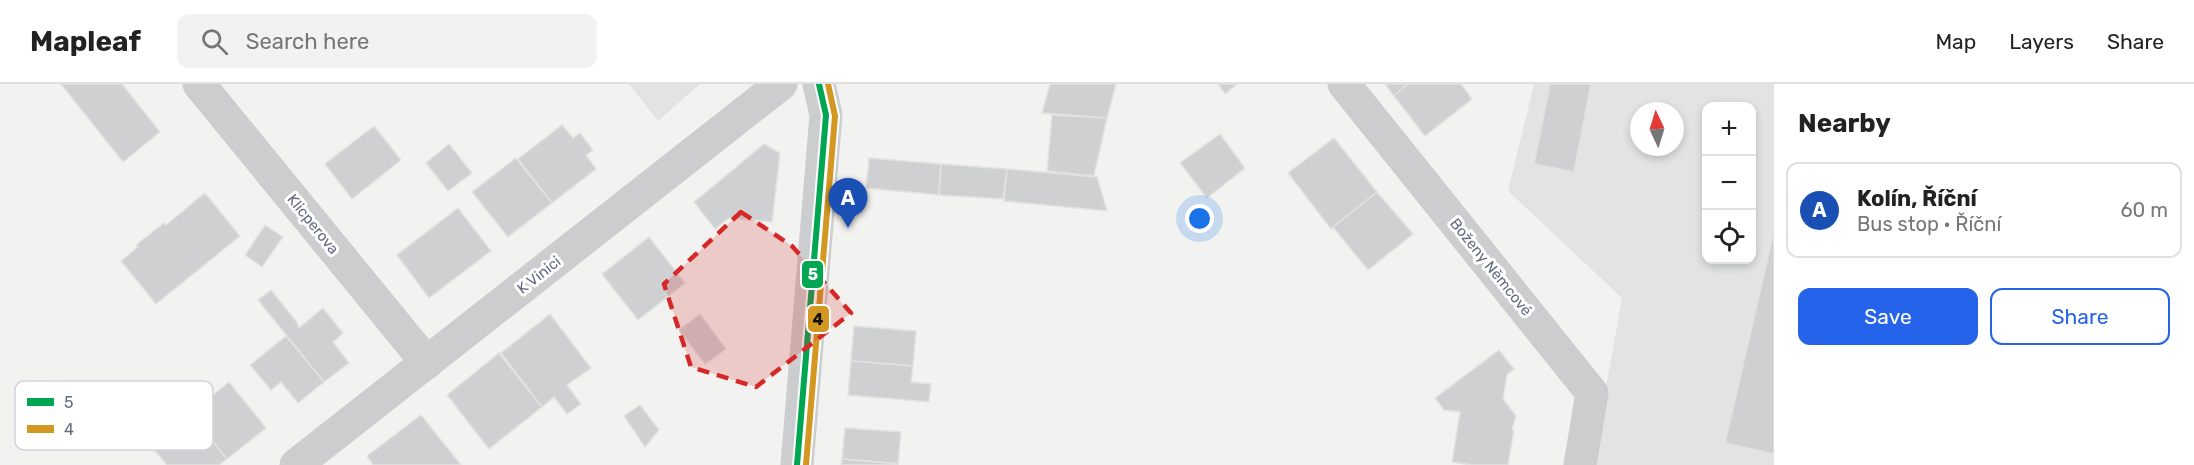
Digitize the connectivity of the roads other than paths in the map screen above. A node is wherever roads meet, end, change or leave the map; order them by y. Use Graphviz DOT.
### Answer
graph roads {
  1 [pos="199,84"];
  2 [pos="781,84"];
  3 [pos="819,84"];
  4 [pos="1344,84"];
  5 [pos="427,363"];
  6 [pos="296,465"];
  7 [pos="797,465"];
  8 [pos="1580,465"];
  1 -- 5 [label="street, Klicperova"];
  2 -- 5 [label="street, K Vinici"];
  3 -- 7 [label="street"];
  4 -- 8 [label="street, Boženy Němcové"];
  5 -- 6 [label="street, K Vinici"];
}
